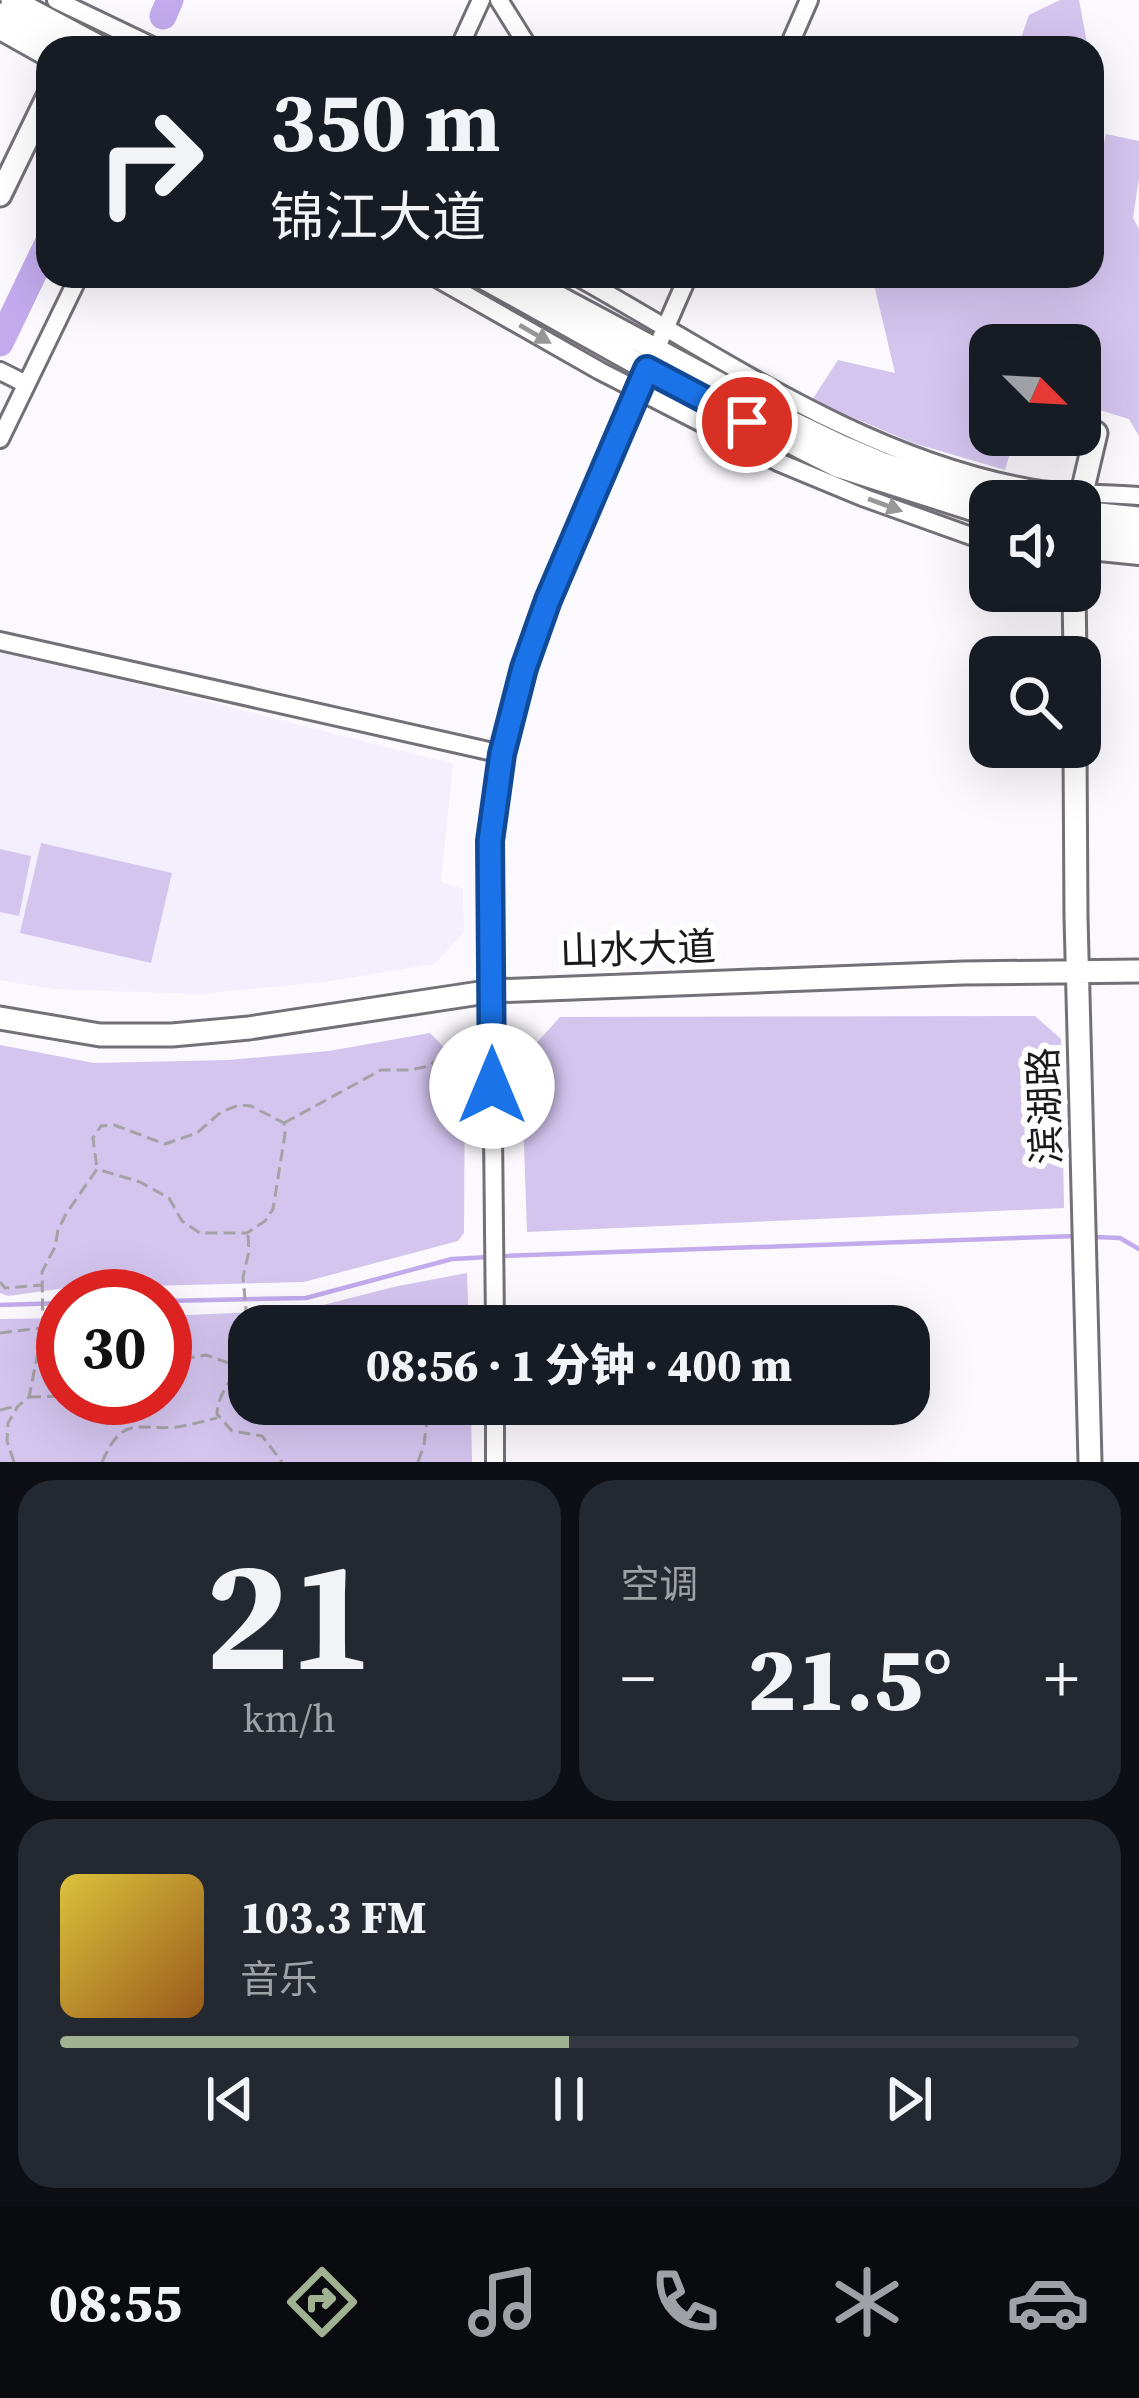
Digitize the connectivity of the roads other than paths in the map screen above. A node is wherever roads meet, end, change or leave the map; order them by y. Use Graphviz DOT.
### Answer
graph roads {
  1 [pos="12,0"];
  2 [pos="56,0"];
  3 [pos="481,0"];
  4 [pos="499,0"];
  5 [pos="809,0"];
  6 [pos="93,7"];
  7 [pos="0,14"];
  8 [pos="0,31"];
  9 [pos="51,36"];
  10 [pos="59,36"];
  11 [pos="75,36"];
  12 [pos="138,36"];
  13 [pos="464,36"];
  14 [pos="522,36"];
  15 [pos="793,36"];
  16 [pos="36,51"];
  17 [pos="36,121"];
  18 [pos="0,195"];
  19 [pos="71,288"];
  20 [pos="455,288"];
  21 [pos="501,288"];
  22 [pos="535,288"];
  23 [pos="598,288"];
  24 [pos="683,288"];
  25 [pos="666,326"];
  26 [pos="647,370"];
  27 [pos="13,378"];
  28 [pos="0,439"];
  29 [pos="998,480"];
  30 [pos="969,491"];
  31 [pos="1139,496"];
  32 [pos="1101,500"];
  33 [pos="969,508"];
  34 [pos="1101,508"];
  35 [pos="1139,518"];
  36 [pos="969,535"];
  37 [pos="1101,535"];
  38 [pos="1139,539"];
  39 [pos="1101,552"];
  40 [pos="1139,556"];
  41 [pos="0,641"];
  42 [pos="502,754"];
  43 [pos="1075,768"];
  44 [pos="1139,971"];
  45 [pos="1077,972"];
  46 [pos="493,991"];
  47 [pos="0,1018"];
  48 [pos="495,1305"];
  49 [pos="495,1425"];
  50 [pos="495,1462"];
  51 [pos="1090,1462"];
  1 -- 10 [label="street"];
  2 -- 6 [label="street"];
  3 -- 13 [label="street"];
  4 -- 14 [label="street"];
  5 -- 15 [label="street"];
  6 -- 11 [label="street"];
  6 -- 12 [label="street"];
  7 -- 9 [label="street"];
  8 -- 16 [label="street"];
  17 -- 18 [label="street"];
  19 -- 27 [label="street"];
  20 -- 26 [label="street, one-way"];
  21 -- 26 [label="street"];
  22 -- 26 [label="street"];
  23 -- 25 [label="street"];
  24 -- 25 [label="street"];
  25 -- 26 [label="street"];
  25 -- 29 [label="street"];
  26 -- 30 [label="street"];
  26 -- 33 [label="street"];
  26 -- 36 [label="street, one-way"];
  26 -- 42 [label="street"];
  27 -- 28 [label="street"];
  31 -- 32 [label="street"];
  34 -- 35 [label="street"];
  37 -- 38 [label="street"];
  39 -- 40 [label="street"];
  41 -- 42 [label="street"];
  42 -- 46 [label="street"];
  43 -- 45 [label="street, 滨湖路"];
  44 -- 45 [label="street, 山水大道"];
  45 -- 46 [label="street, 山水大道"];
  45 -- 51 [label="street, 滨湖路"];
  46 -- 47 [label="street, 山水大道"];
  46 -- 48 [label="street"];
  49 -- 50 [label="street"];
}
